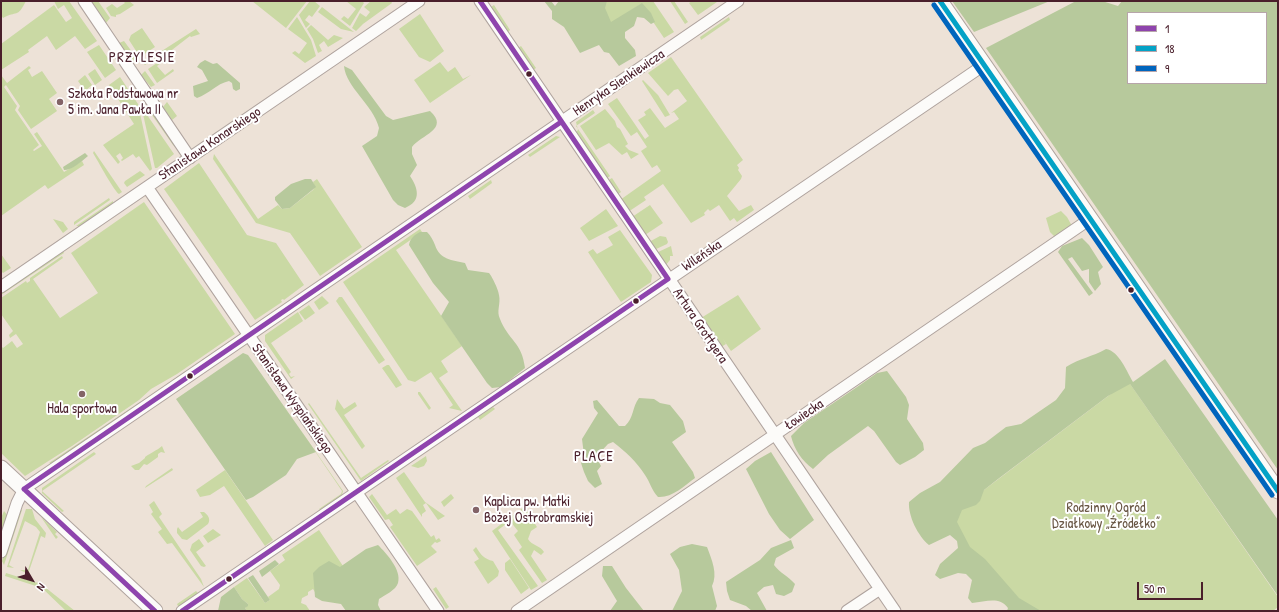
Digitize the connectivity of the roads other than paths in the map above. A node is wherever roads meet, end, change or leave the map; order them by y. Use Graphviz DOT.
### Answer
graph roads {
  1 [pos="84,1"];
  2 [pos="419,1"];
  3 [pos="480,1"];
  4 [pos="738,1"];
  5 [pos="940,1"];
  6 [pos="984,65"];
  7 [pos="561,122"];
  8 [pos="190,158"];
  9 [pos="147,187"];
  10 [pos="1090,219"];
  11 [pos="668,279"];
  12 [pos="1,287"];
  13 [pos="249,336"];
  14 [pos="775,435"];
  15 [pos="1,468"];
  16 [pos="24,489"];
  17 [pos="356,492"];
  18 [pos="1278,492"];
  19 [pos="1,552"];
  20 [pos="880,589"];
  21 [pos="155,611"];
  22 [pos="182,611"];
  23 [pos="438,611"];
  24 [pos="517,611"];
  25 [pos="847,611"];
  26 [pos="896,611"];
  1 -- 8 [label="street"];
  2 -- 8 [label="street, Stanisława Konarskiego"];
  3 -- 7 [label="street, Artura Grottgera"];
  4 -- 7 [label="street, Henryka Sienkiewicza"];
  5 -- 6 [label="street"];
  6 -- 10 [label="street"];
  6 -- 11 [label="street, Wileńska"];
  7 -- 11 [label="street, Artura Grottgera"];
  7 -- 13 [label="street, Henryka Sienkiewicza"];
  8 -- 9 [label="street, Stanisława Konarskiego"];
  9 -- 12 [label="street, Stanisława Konarskiego"];
  9 -- 13 [label="street, Stanisława Wyspiańskiego"];
  10 -- 14 [label="street, Łowiecka"];
  10 -- 18 [label="street"];
  11 -- 14 [label="street, Artura Grottgera"];
  11 -- 17 [label="street, Wileńska"];
  13 -- 16 [label="street, Henryka Sienkiewicza"];
  13 -- 17 [label="street, Stanisława Wyspiańskiego"];
  14 -- 20 [label="street, Artura Grottgera"];
  14 -- 24 [label="street, Łowiecka"];
  15 -- 16 [label="street"];
  16 -- 19 [label="street"];
  16 -- 21 [label="street"];
  17 -- 22 [label="street, Wileńska"];
  17 -- 23 [label="street, Stanisława Wyspiańskiego"];
  20 -- 25 [label="street"];
  20 -- 26 [label="street, Artura Grottgera"];
}
